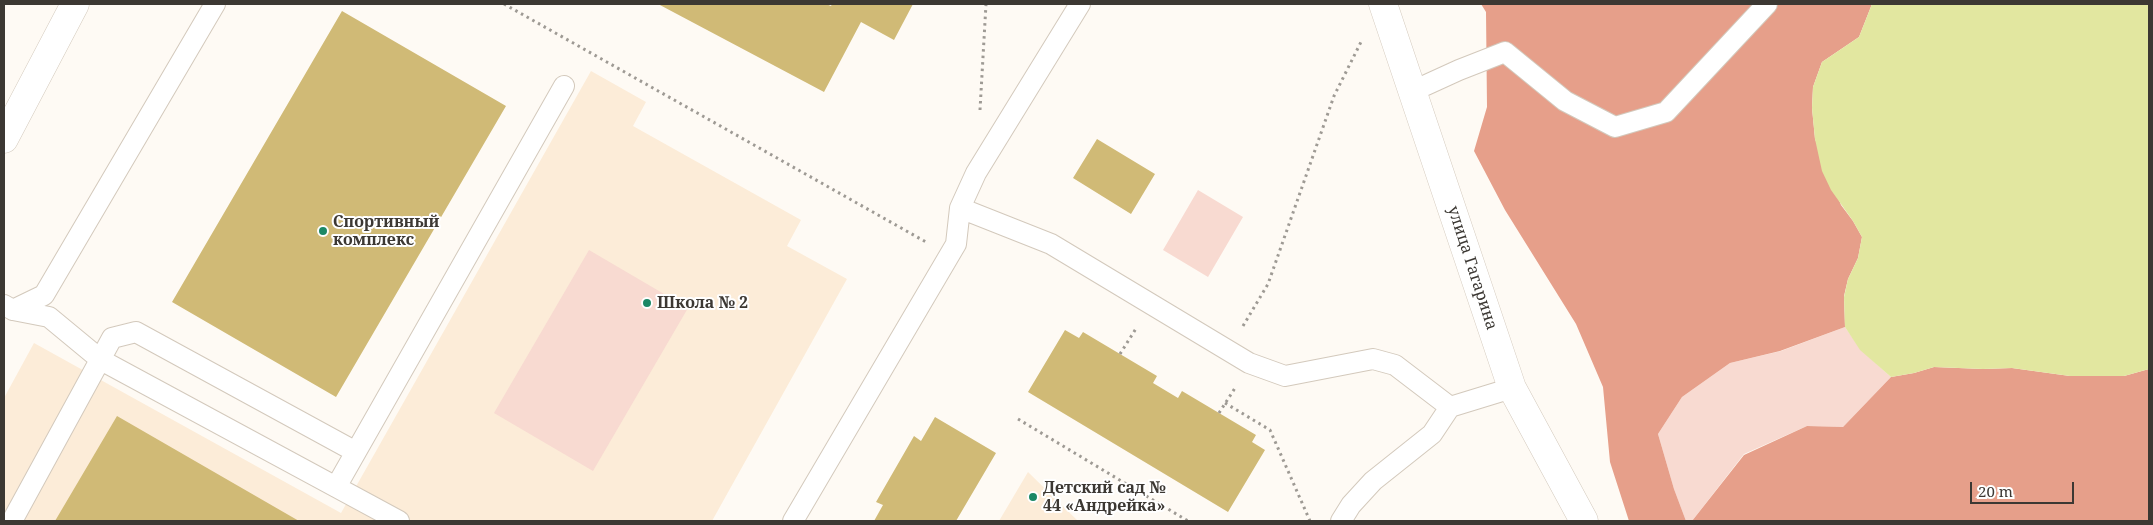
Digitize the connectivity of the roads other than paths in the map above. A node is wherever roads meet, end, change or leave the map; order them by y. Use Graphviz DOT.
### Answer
graph roads {
  1 [pos="75,4"];
  2 [pos="215,4"];
  3 [pos="1080,4"];
  4 [pos="1384,4"];
  5 [pos="1767,4"];
  6 [pos="564,86"];
  7 [pos="1413,91"];
  8 [pos="4,139"];
  9 [pos="960,208"];
  10 [pos="8,308"];
  11 [pos="101,360"];
  12 [pos="1512,388"];
  13 [pos="1450,407"];
  14 [pos="356,452"];
  15 [pos="336,487"];
  16 [pos="12,521"];
  17 [pos="399,521"];
  18 [pos="793,521"];
  19 [pos="1341,521"];
  20 [pos="1584,521"];
  1 -- 8 [label="street"];
  2 -- 10 [label="lane"];
  3 -- 9 [label="lane"];
  4 -- 7 [label="street, улица Гагарина"];
  5 -- 7 [label="lane"];
  6 -- 14 [label="lane"];
  7 -- 12 [label="street, улица Гагарина"];
  9 -- 13 [label="lane"];
  9 -- 18 [label="lane"];
  10 -- 11 [label="lane"];
  11 -- 14 [label="lane"];
  11 -- 15 [label="lane"];
  11 -- 16 [label="lane"];
  12 -- 13 [label="lane"];
  12 -- 20 [label="street, улица Гагарина"];
  13 -- 19 [label="lane"];
  14 -- 15 [label="lane"];
  15 -- 17 [label="lane"];
}
